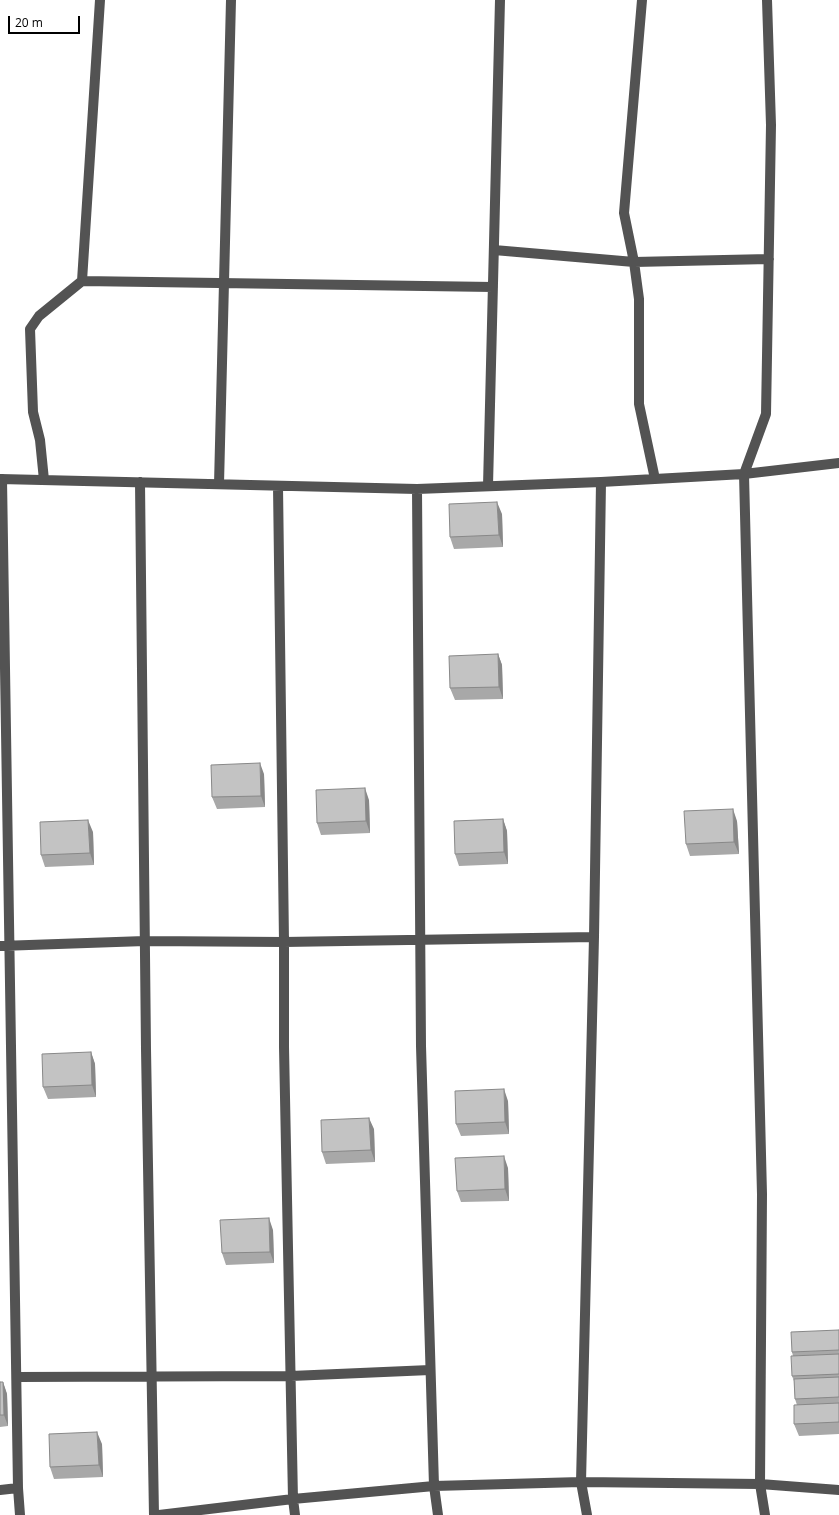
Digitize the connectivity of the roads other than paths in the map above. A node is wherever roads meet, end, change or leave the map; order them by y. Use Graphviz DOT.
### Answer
graph roads {
  1 [pos="100,0"];
  2 [pos="232,0"];
  3 [pos="500,0"];
  4 [pos="642,0"];
  5 [pos="767,0"];
  6 [pos="494,250"];
  7 [pos="769,259"];
  8 [pos="634,262"];
  9 [pos="82,281"];
  10 [pos="223,283"];
  11 [pos="493,287"];
  12 [pos="839,463"];
  13 [pos="744,474"];
  14 [pos="1,479"];
  15 [pos="655,479"];
  16 [pos="44,480"];
  17 [pos="140,482"];
  18 [pos="601,482"];
  19 [pos="219,484"];
  20 [pos="278,486"];
  21 [pos="488,486"];
  22 [pos="417,489"];
  23 [pos="594,937"];
  24 [pos="421,940"];
  25 [pos="145,941"];
  26 [pos="284,942"];
  27 [pos="4,946"];
  28 [pos="430,1370"];
  29 [pos="291,1376"];
  30 [pos="16,1377"];
  31 [pos="151,1377"];
  32 [pos="581,1482"];
  33 [pos="760,1484"];
  34 [pos="434,1486"];
  35 [pos="18,1488"];
  36 [pos="0,1490"];
  37 [pos="839,1490"];
  38 [pos="293,1499"];
  39 [pos="20,1515"];
  40 [pos="154,1515"];
  41 [pos="159,1515"];
  42 [pos="295,1515"];
  43 [pos="438,1515"];
  44 [pos="587,1515"];
  45 [pos="765,1515"];
  1 -- 9 [label="street"];
  2 -- 10 [label="street"];
  3 -- 6 [label="street"];
  4 -- 8 [label="street"];
  5 -- 7 [label="street"];
  6 -- 8 [label="street"];
  6 -- 11 [label="street"];
  7 -- 8 [label="street"];
  7 -- 13 [label="street"];
  8 -- 15 [label="street"];
  9 -- 10 [label="street"];
  9 -- 16 [label="street"];
  10 -- 11 [label="street"];
  10 -- 19 [label="street"];
  11 -- 21 [label="street"];
  12 -- 13 [label="street"];
  13 -- 15 [label="street"];
  13 -- 33 [label="street"];
  14 -- 16 [label="street"];
  14 -- 27 [label="street"];
  15 -- 18 [label="street"];
  16 -- 17 [label="street"];
  17 -- 19 [label="street"];
  17 -- 25 [label="street"];
  18 -- 21 [label="street"];
  18 -- 23 [label="street"];
  19 -- 20 [label="street"];
  20 -- 22 [label="street"];
  20 -- 26 [label="street"];
  21 -- 22 [label="street"];
  22 -- 24 [label="street"];
  23 -- 24 [label="street"];
  23 -- 32 [label="street"];
  24 -- 26 [label="street"];
  24 -- 28 [label="street"];
  25 -- 26 [label="street"];
  25 -- 27 [label="street"];
  25 -- 31 [label="street"];
  26 -- 29 [label="street"];
  27 -- 30 [label="street"];
  28 -- 29 [label="street"];
  28 -- 34 [label="street"];
  29 -- 31 [label="street"];
  29 -- 38 [label="street"];
  30 -- 31 [label="street"];
  30 -- 35 [label="street"];
  31 -- 40 [label="street"];
  32 -- 33 [label="street"];
  32 -- 34 [label="street"];
  32 -- 44 [label="street"];
  33 -- 37 [label="street"];
  33 -- 45 [label="street"];
  34 -- 38 [label="street"];
  34 -- 43 [label="street"];
  35 -- 36 [label="street"];
  35 -- 39 [label="street"];
  38 -- 41 [label="street"];
  38 -- 42 [label="street"];
}
